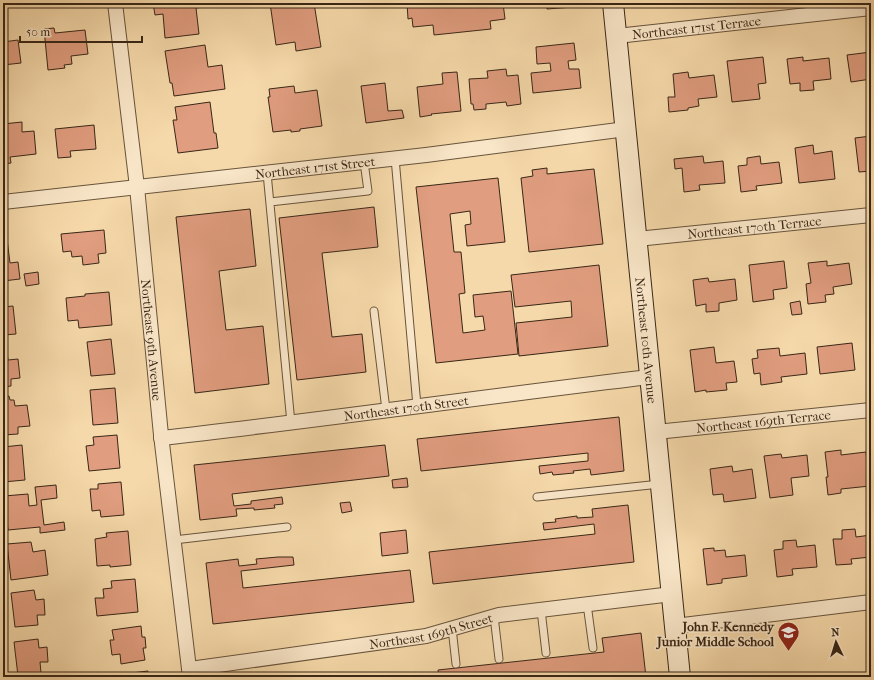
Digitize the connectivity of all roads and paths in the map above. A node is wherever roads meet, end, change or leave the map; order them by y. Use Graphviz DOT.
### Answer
graph roads {
  1 [pos="115,3"];
  2 [pos="613,3"];
  3 [pos="871,8"];
  4 [pos="617,36"];
  5 [pos="626,129"];
  6 [pos="395,158"];
  7 [pos="364,162"];
  8 [pos="267,172"];
  9 [pos="137,187"];
  10 [pos="3,202"];
  11 [pos="270,202"];
  12 [pos="871,215"];
  13 [pos="637,239"];
  14 [pos="374,311"];
  15 [pos="650,377"];
  16 [pos="417,406"];
  17 [pos="386,410"];
  18 [pos="871,410"];
  19 [pos="292,423"];
  20 [pos="656,432"];
  21 [pos="161,438"];
  22 [pos="661,484"];
  23 [pos="537,497"];
  24 [pos="287,527"];
  25 [pos="174,540"];
  26 [pos="672,594"];
  27 [pos="871,602"];
  28 [pos="587,604"];
  29 [pos="541,610"];
  30 [pos="494,616"];
  31 [pos="675,626"];
  32 [pos="452,628"];
  33 [pos="593,648"];
  34 [pos="546,653"];
  35 [pos="498,659"];
  36 [pos="456,664"];
  37 [pos="190,673"];
  38 [pos="680,677"];
  1 -- 9 [label="street, Northeast 9th Avenue"];
  2 -- 4 [label="street, Northeast 10th Avenue"];
  3 -- 4 [label="street, Northeast 171st Terrace"];
  4 -- 5 [label="street, Northeast 10th Avenue"];
  5 -- 6 [label="street, Northeast 171st Street"];
  5 -- 13 [label="street, Northeast 10th Avenue"];
  6 -- 7 [label="street, Northeast 171st Street"];
  6 -- 16 [label="lane"];
  7 -- 8 [label="street, Northeast 171st Street"];
  7 -- 11 [label="lane"];
  8 -- 9 [label="street, Northeast 171st Street"];
  8 -- 11 [label="lane"];
  9 -- 10 [label="street, Northeast 171st Street"];
  9 -- 21 [label="street, Northeast 9th Avenue"];
  11 -- 19 [label="lane"];
  12 -- 13 [label="street, Northeast 170th Terrace"];
  13 -- 15 [label="street, Northeast 10th Avenue"];
  14 -- 17 [label="lane"];
  15 -- 16 [label="street, Northeast 170th Street"];
  15 -- 20 [label="street, Northeast 10th Avenue"];
  16 -- 17 [label="street, Northeast 170th Street"];
  17 -- 19 [label="street, Northeast 170th Street"];
  18 -- 20 [label="street, Northeast 169th Terrace"];
  19 -- 21 [label="street, Northeast 170th Street"];
  20 -- 22 [label="street, Northeast 10th Avenue"];
  21 -- 25 [label="street, Northeast 9th Avenue"];
  22 -- 23 [label="lane"];
  22 -- 26 [label="street, Northeast 10th Avenue"];
  24 -- 25 [label="lane"];
  25 -- 37 [label="street, Northeast 9th Avenue"];
  26 -- 28 [label="street, Northeast 169th Street"];
  26 -- 31 [label="street, Northeast 10th Avenue"];
  27 -- 31 [label="street"];
  28 -- 29 [label="street, Northeast 169th Street"];
  28 -- 33 [label="lane"];
  29 -- 30 [label="street, Northeast 169th Street"];
  29 -- 34 [label="lane"];
  30 -- 32 [label="street, Northeast 169th Street"];
  30 -- 35 [label="lane"];
  31 -- 38 [label="street, Northeast 10th Avenue"];
  32 -- 36 [label="lane"];
  32 -- 37 [label="street, Northeast 169th Street"];
}
